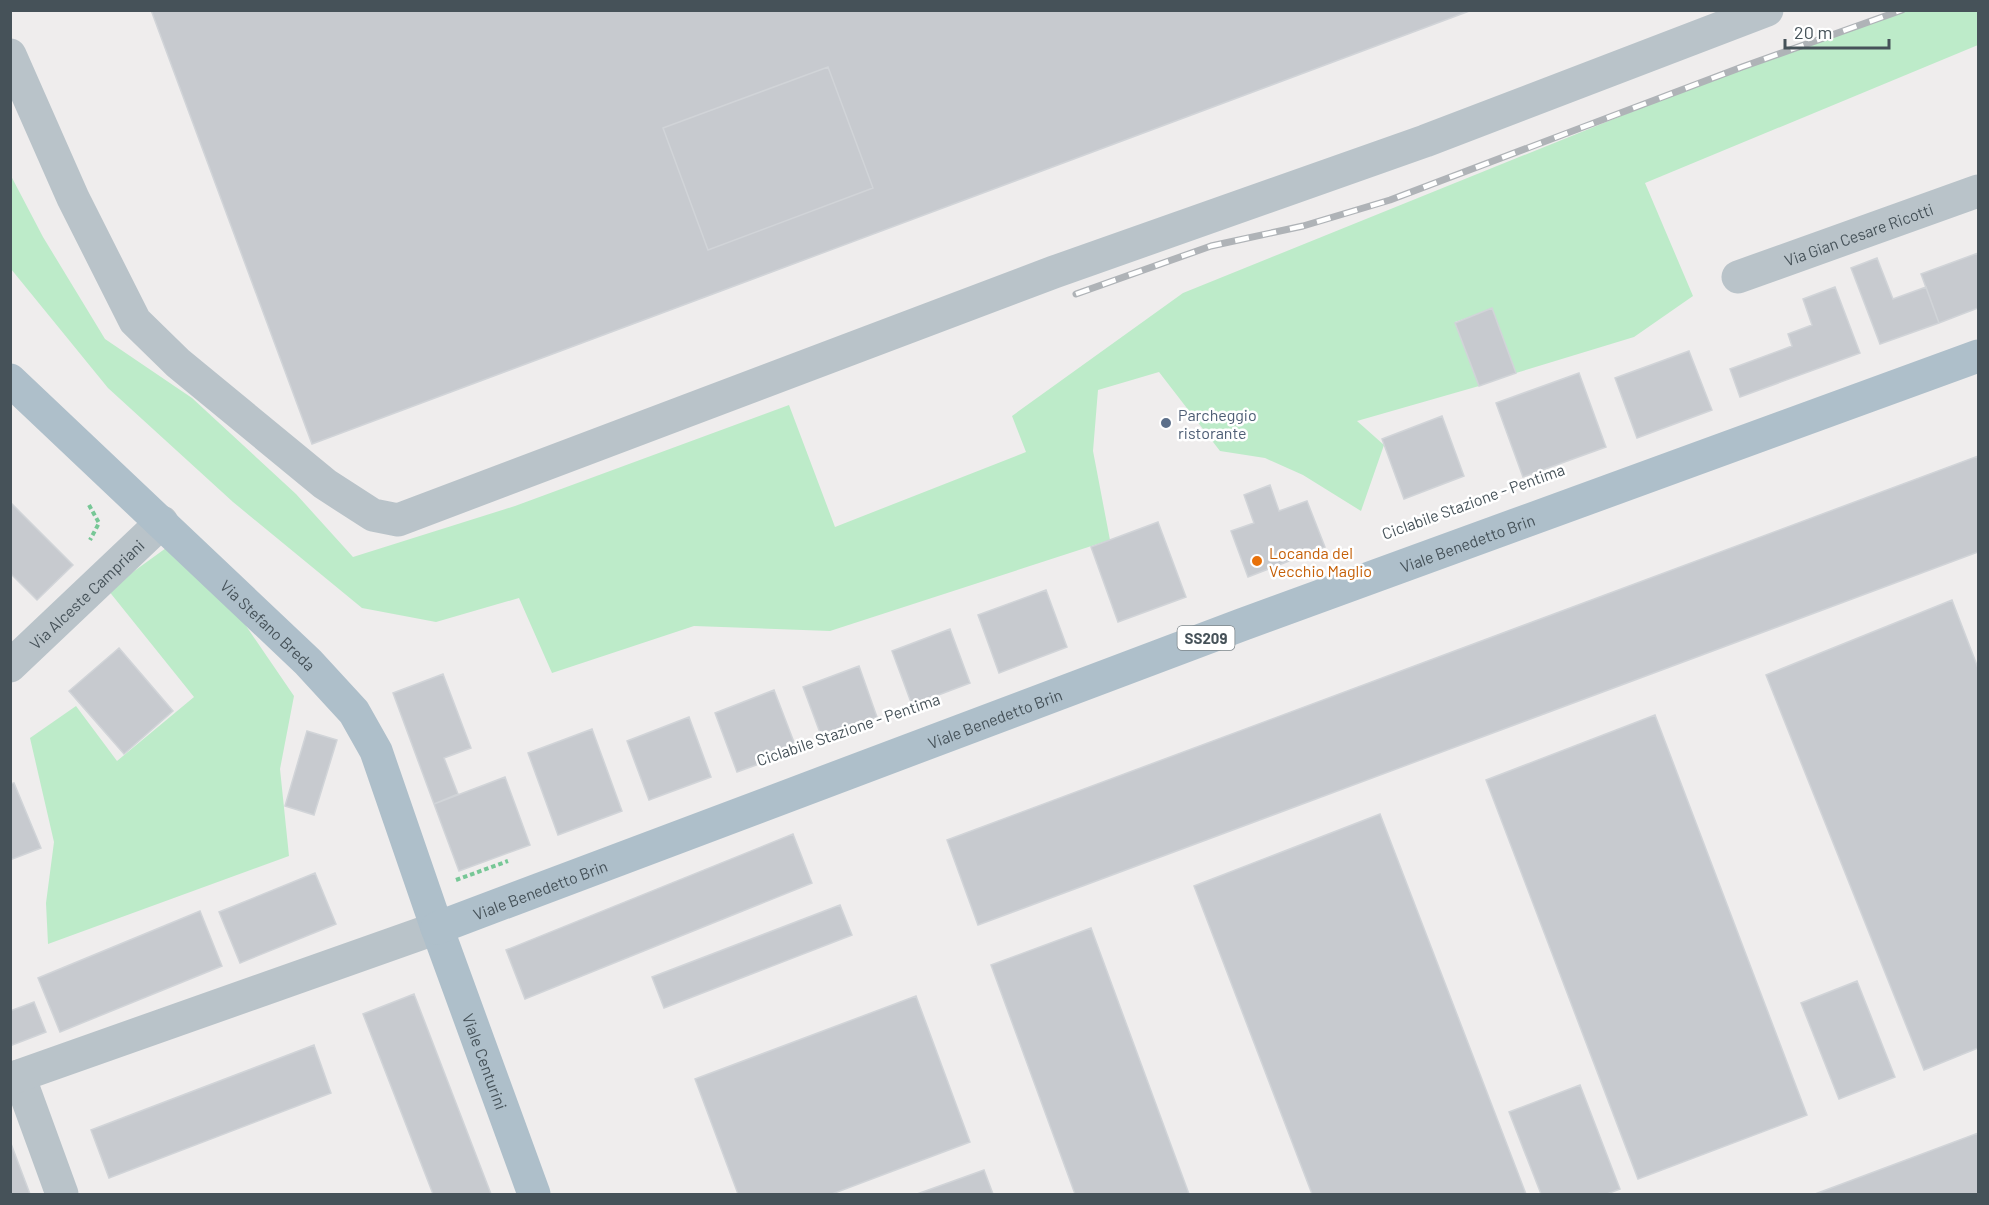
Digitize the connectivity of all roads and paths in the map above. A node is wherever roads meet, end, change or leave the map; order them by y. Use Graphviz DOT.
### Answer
graph roads {
  1 [pos="1767,10"];
  2 [pos="10,55"];
  3 [pos="1978,190"];
  4 [pos="1738,277"];
  5 [pos="1978,356"];
  6 [pos="10,380"];
  7 [pos="81,497"];
  8 [pos="162,522"];
  9 [pos="102,579"];
  10 [pos="10,666"];
  11 [pos="519,858"];
  12 [pos="452,881"];
  13 [pos="437,928"];
  14 [pos="14,1078"];
  15 [pos="62,1194"];
  16 [pos="534,1194"];
  1 -- 2 [label="street"];
  3 -- 4 [label="street, Via Gian Cesare Ricotti"];
  5 -- 13 [label="main road, Viale Benedetto Brin / SS209"];
  6 -- 8 [label="main road, Via Stefano Breda"];
  7 -- 9 [label="path"];
  8 -- 9 [label="street, Via Alceste Campriani"];
  8 -- 13 [label="main road, Via Stefano Breda"];
  9 -- 10 [label="street, Via Alceste Campriani"];
  11 -- 12 [label="path"];
  13 -- 14 [label="street, Viale Benedetto Brin"];
  13 -- 16 [label="main road, Viale Centurini"];
  14 -- 15 [label="street"];
}
